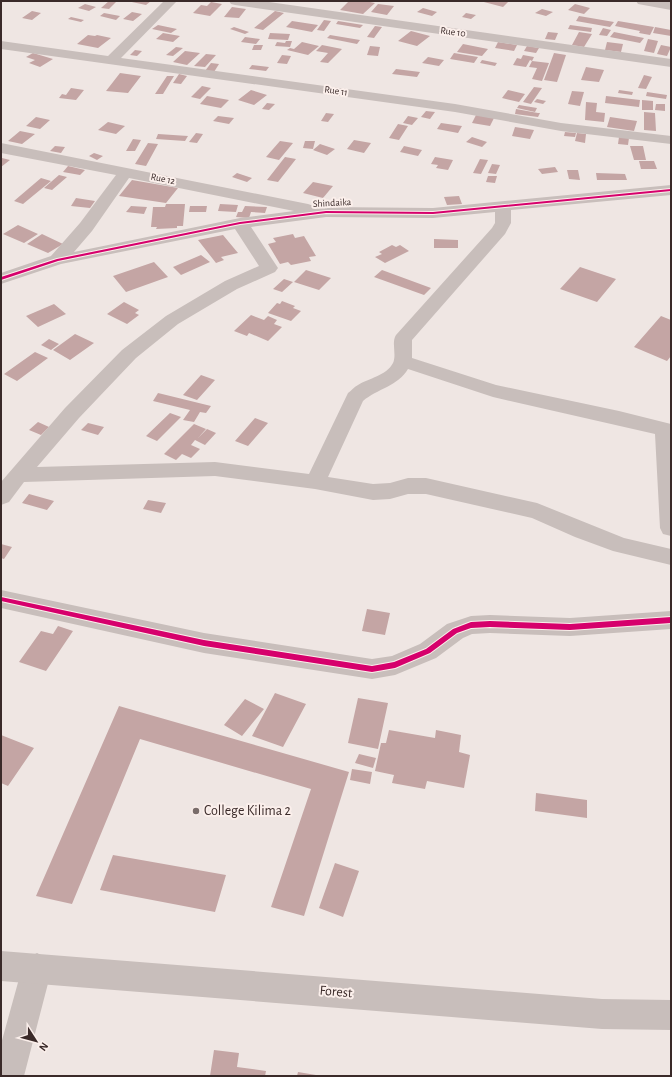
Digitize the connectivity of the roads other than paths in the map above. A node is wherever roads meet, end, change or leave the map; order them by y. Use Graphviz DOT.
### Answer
graph roads {
  1 [pos="171,1"];
  2 [pos="236,1"];
  3 [pos="642,1"];
  4 [pos="671,6"];
  5 [pos="1,45"];
  6 [pos="112,60"];
  7 [pos="671,63"];
  8 [pos="671,140"];
  9 [pos="1,148"];
  10 [pos="126,172"];
  11 [pos="671,190"];
  12 [pos="504,206"];
  13 [pos="326,212"];
  14 [pos="240,223"];
  15 [pos="57,260"];
  16 [pos="1,279"];
  17 [pos="403,361"];
  18 [pos="668,430"];
  19 [pos="315,482"];
  20 [pos="7,487"];
  21 [pos="671,528"];
  22 [pos="671,558"];
  23 [pos="1,599"];
  24 [pos="671,620"];
  25 [pos="1,966"];
  26 [pos="38,968"];
  27 [pos="671,1015"];
  28 [pos="8,1076"];
  1 -- 6 [label="street"];
  2 -- 7 [label="street, Rue 10"];
  3 -- 4 [label="street"];
  5 -- 6 [label="street, Rue 11"];
  6 -- 8 [label="street, Rue 11"];
  9 -- 10 [label="street, Rue 12"];
  10 -- 13 [label="street, Rue 12"];
  10 -- 15 [label="street"];
  11 -- 12 [label="street, Shindaika"];
  12 -- 13 [label="street, Shindaika"];
  12 -- 17 [label="street"];
  13 -- 14 [label="street, Shindaika"];
  14 -- 15 [label="street, Shindaika"];
  14 -- 20 [label="street"];
  15 -- 16 [label="street, Shindaika"];
  17 -- 18 [label="street"];
  17 -- 19 [label="street"];
  18 -- 21 [label="street"];
  19 -- 20 [label="street"];
  19 -- 22 [label="street"];
  23 -- 24 [label="street"];
  25 -- 26 [label="street, Forest"];
  26 -- 27 [label="street, Forest"];
  26 -- 28 [label="street"];
}
